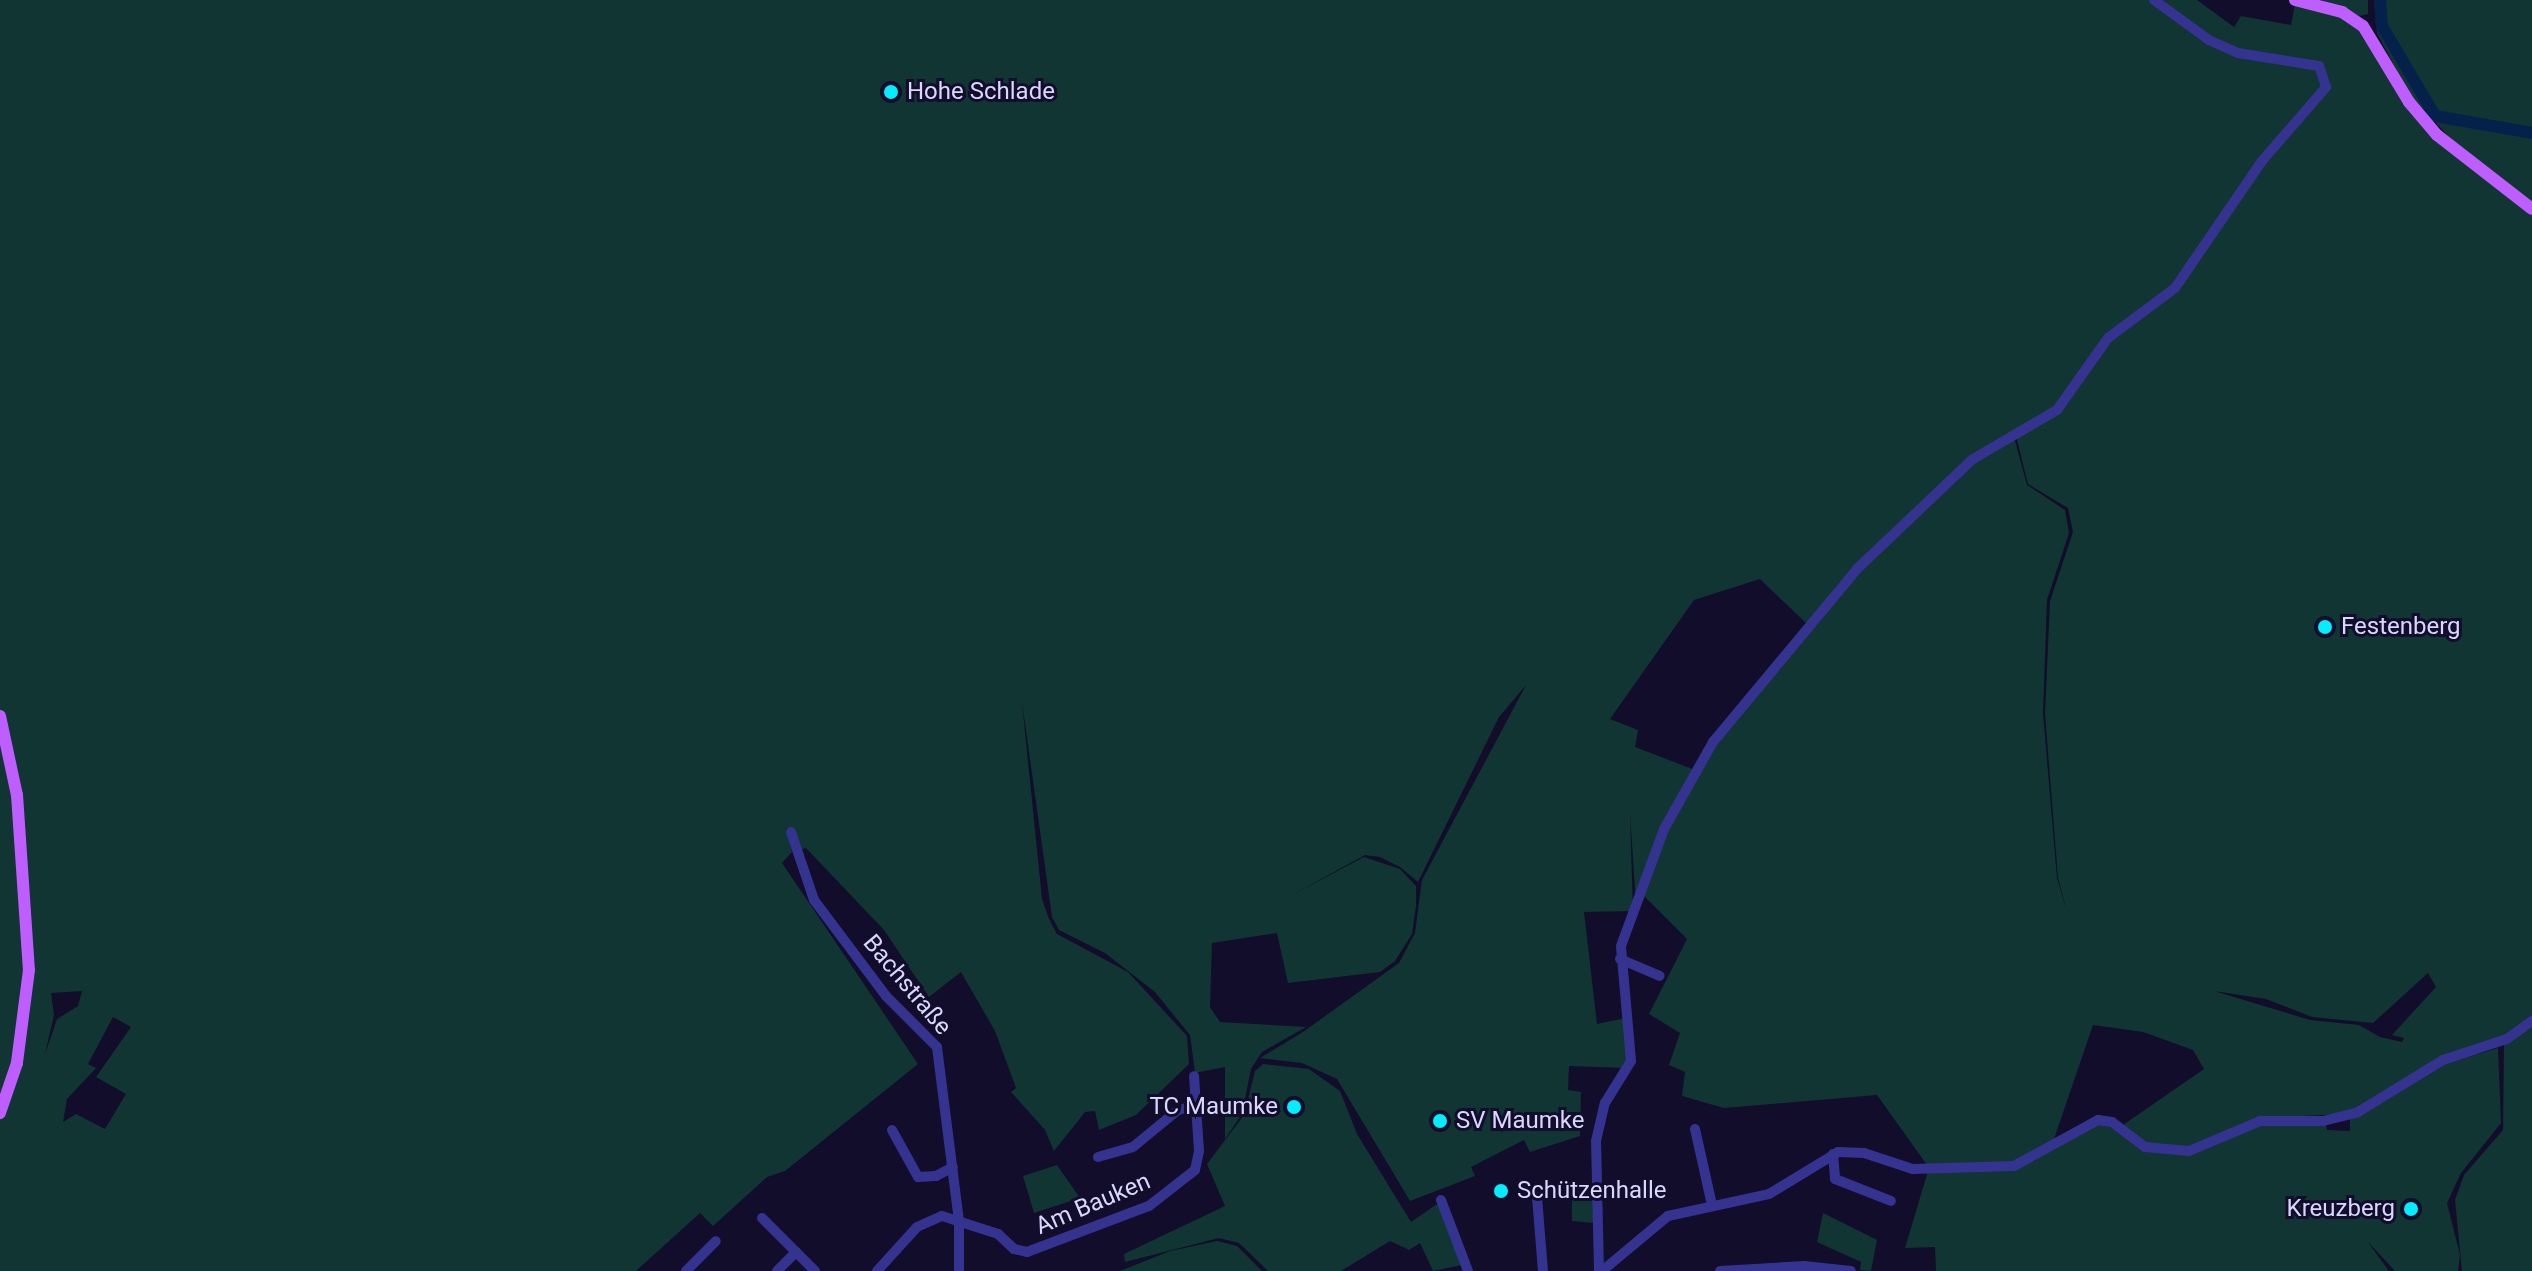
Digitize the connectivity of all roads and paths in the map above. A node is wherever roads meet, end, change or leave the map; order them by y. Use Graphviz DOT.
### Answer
graph roads {
  1 [pos="2154,0"];
  2 [pos="2295,0"];
  3 [pos="2532,209"];
  4 [pos="0,716"];
  5 [pos="791,832"];
  6 [pos="1620,959"];
  7 [pos="1660,976"];
  8 [pos="2532,1021"];
  9 [pos="1194,1076"];
  10 [pos="1196,1106"];
  11 [pos="0,1113"];
  12 [pos="1695,1129"];
  13 [pos="892,1130"];
  14 [pos="1833,1154"];
  15 [pos="1098,1157"];
  16 [pos="953,1167"];
  17 [pos="1537,1197"];
  18 [pos="1441,1200"];
  19 [pos="1891,1201"];
  20 [pos="1712,1205"];
  21 [pos="762,1218"];
  22 [pos="959,1222"];
  23 [pos="716,1241"];
  24 [pos="796,1252"];
  25 [pos="686,1271"];
  26 [pos="777,1271"];
  27 [pos="815,1271"];
  28 [pos="877,1271"];
  29 [pos="959,1271"];
  30 [pos="1468,1271"];
  31 [pos="1543,1271"];
  32 [pos="1601,1271"];
  33 [pos="1720,1271"];
  34 [pos="1851,1271"];
  1 -- 6 [label="street"];
  2 -- 3 [label="main road"];
  4 -- 11 [label="main road"];
  5 -- 16 [label="street, Bachstraße"];
  6 -- 7 [label="street"];
  6 -- 32 [label="street"];
  8 -- 14 [label="street"];
  9 -- 10 [label="street, Am Bauken"];
  10 -- 15 [label="street"];
  10 -- 22 [label="street, Am Bauken"];
  12 -- 20 [label="street"];
  13 -- 16 [label="street"];
  14 -- 19 [label="street"];
  14 -- 20 [label="street"];
  16 -- 22 [label="street, Bachstraße"];
  17 -- 31 [label="street"];
  18 -- 30 [label="street"];
  20 -- 32 [label="street"];
  21 -- 24 [label="street"];
  22 -- 28 [label="street"];
  22 -- 29 [label="street, Bachstraße"];
  23 -- 25 [label="street"];
  24 -- 26 [label="street"];
  24 -- 27 [label="street"];
  33 -- 34 [label="street"];
}
